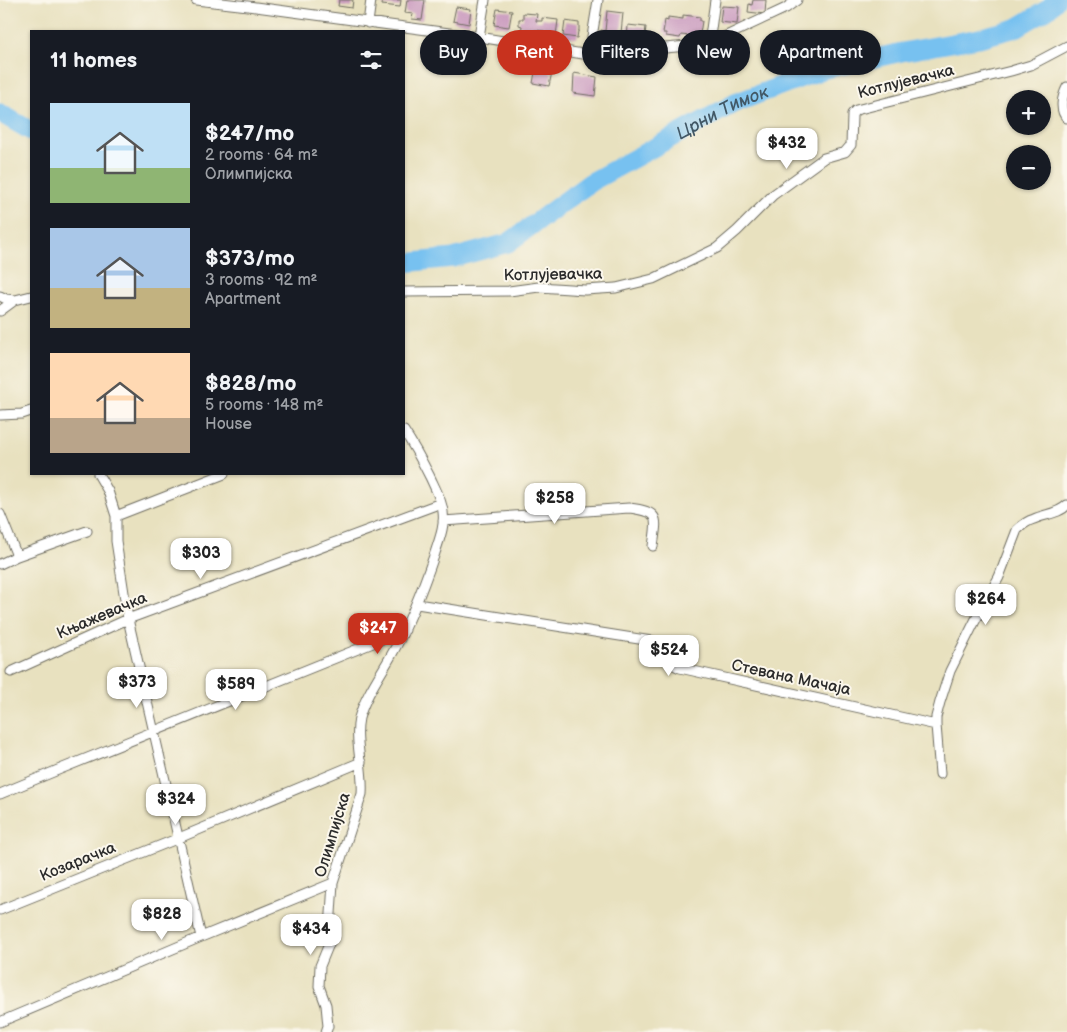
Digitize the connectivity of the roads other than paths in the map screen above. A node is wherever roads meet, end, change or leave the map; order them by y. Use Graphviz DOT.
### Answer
graph roads {
  1 [pos="196,0"];
  2 [pos="372,0"];
  3 [pos="485,0"];
  4 [pos="598,0"];
  5 [pos="715,0"];
  6 [pos="797,0"];
  7 [pos="248,3"];
  8 [pos="368,23"];
  9 [pos="424,30"];
  10 [pos="480,30"];
  11 [pos="593,30"];
  12 [pos="711,30"];
  13 [pos="739,30"];
  14 [pos="487,38"];
  15 [pos="1067,46"];
  16 [pos="582,54"];
  17 [pos="1067,87"];
  18 [pos="1067,118"];
  19 [pos="405,292"];
  20 [pos="0,296"];
  21 [pos="30,297"];
  22 [pos="15,300"];
  23 [pos="0,311"];
  24 [pos="30,411"];
  25 [pos="0,415"];
  26 [pos="405,433"];
  27 [pos="99,475"];
  28 [pos="221,475"];
  29 [pos="441,503"];
  30 [pos="1067,505"];
  31 [pos="0,514"];
  32 [pos="116,516"];
  33 [pos="443,521"];
  34 [pos="87,531"];
  35 [pos="653,546"];
  36 [pos="18,556"];
  37 [pos="0,564"];
  38 [pos="417,604"];
  39 [pos="128,619"];
  40 [pos="405,630"];
  41 [pos="11,672"];
  42 [pos="936,725"];
  43 [pos="155,731"];
  44 [pos="361,762"];
  45 [pos="940,774"];
  46 [pos="0,794"];
  47 [pos="179,838"];
  48 [pos="333,884"];
  49 [pos="0,910"];
  50 [pos="201,937"];
  51 [pos="0,1022"];
  52 [pos="326,1032"];
  1 -- 7 [label="street"];
  2 -- 8 [label="street"];
  3 -- 10 [label="street"];
  4 -- 11 [label="street"];
  5 -- 12 [label="street"];
  6 -- 13 [label="street"];
  7 -- 8 [label="street"];
  8 -- 9 [label="street"];
  14 -- 16 [label="street"];
  15 -- 19 [label="street, Котлујевачка"];
  17 -- 18 [label="street"];
  20 -- 22 [label="street"];
  21 -- 22 [label="street"];
  22 -- 23 [label="street"];
  24 -- 25 [label="street"];
  26 -- 29 [label="street, Олимпијска"];
  27 -- 32 [label="street"];
  28 -- 32 [label="street"];
  29 -- 33 [label="street, Олимпијска"];
  29 -- 39 [label="street, Књажевачка"];
  30 -- 42 [label="street"];
  31 -- 36 [label="street"];
  32 -- 39 [label="street"];
  33 -- 35 [label="street"];
  33 -- 38 [label="street, Олимпијска"];
  34 -- 36 [label="street"];
  36 -- 37 [label="street"];
  38 -- 40 [label="street, Олимпијска"];
  38 -- 42 [label="street, Стевана Мачаја"];
  39 -- 41 [label="street, Књажевачка"];
  39 -- 43 [label="street"];
  40 -- 43 [label="street"];
  40 -- 44 [label="street, Олимпијска"];
  42 -- 45 [label="street"];
  43 -- 46 [label="street"];
  43 -- 47 [label="street"];
  44 -- 47 [label="street, Козарачка"];
  44 -- 48 [label="street, Олимпијска"];
  47 -- 49 [label="street, Козарачка"];
  47 -- 50 [label="street"];
  48 -- 50 [label="street"];
  48 -- 52 [label="street, Олимпијска"];
  50 -- 51 [label="street"];
}
